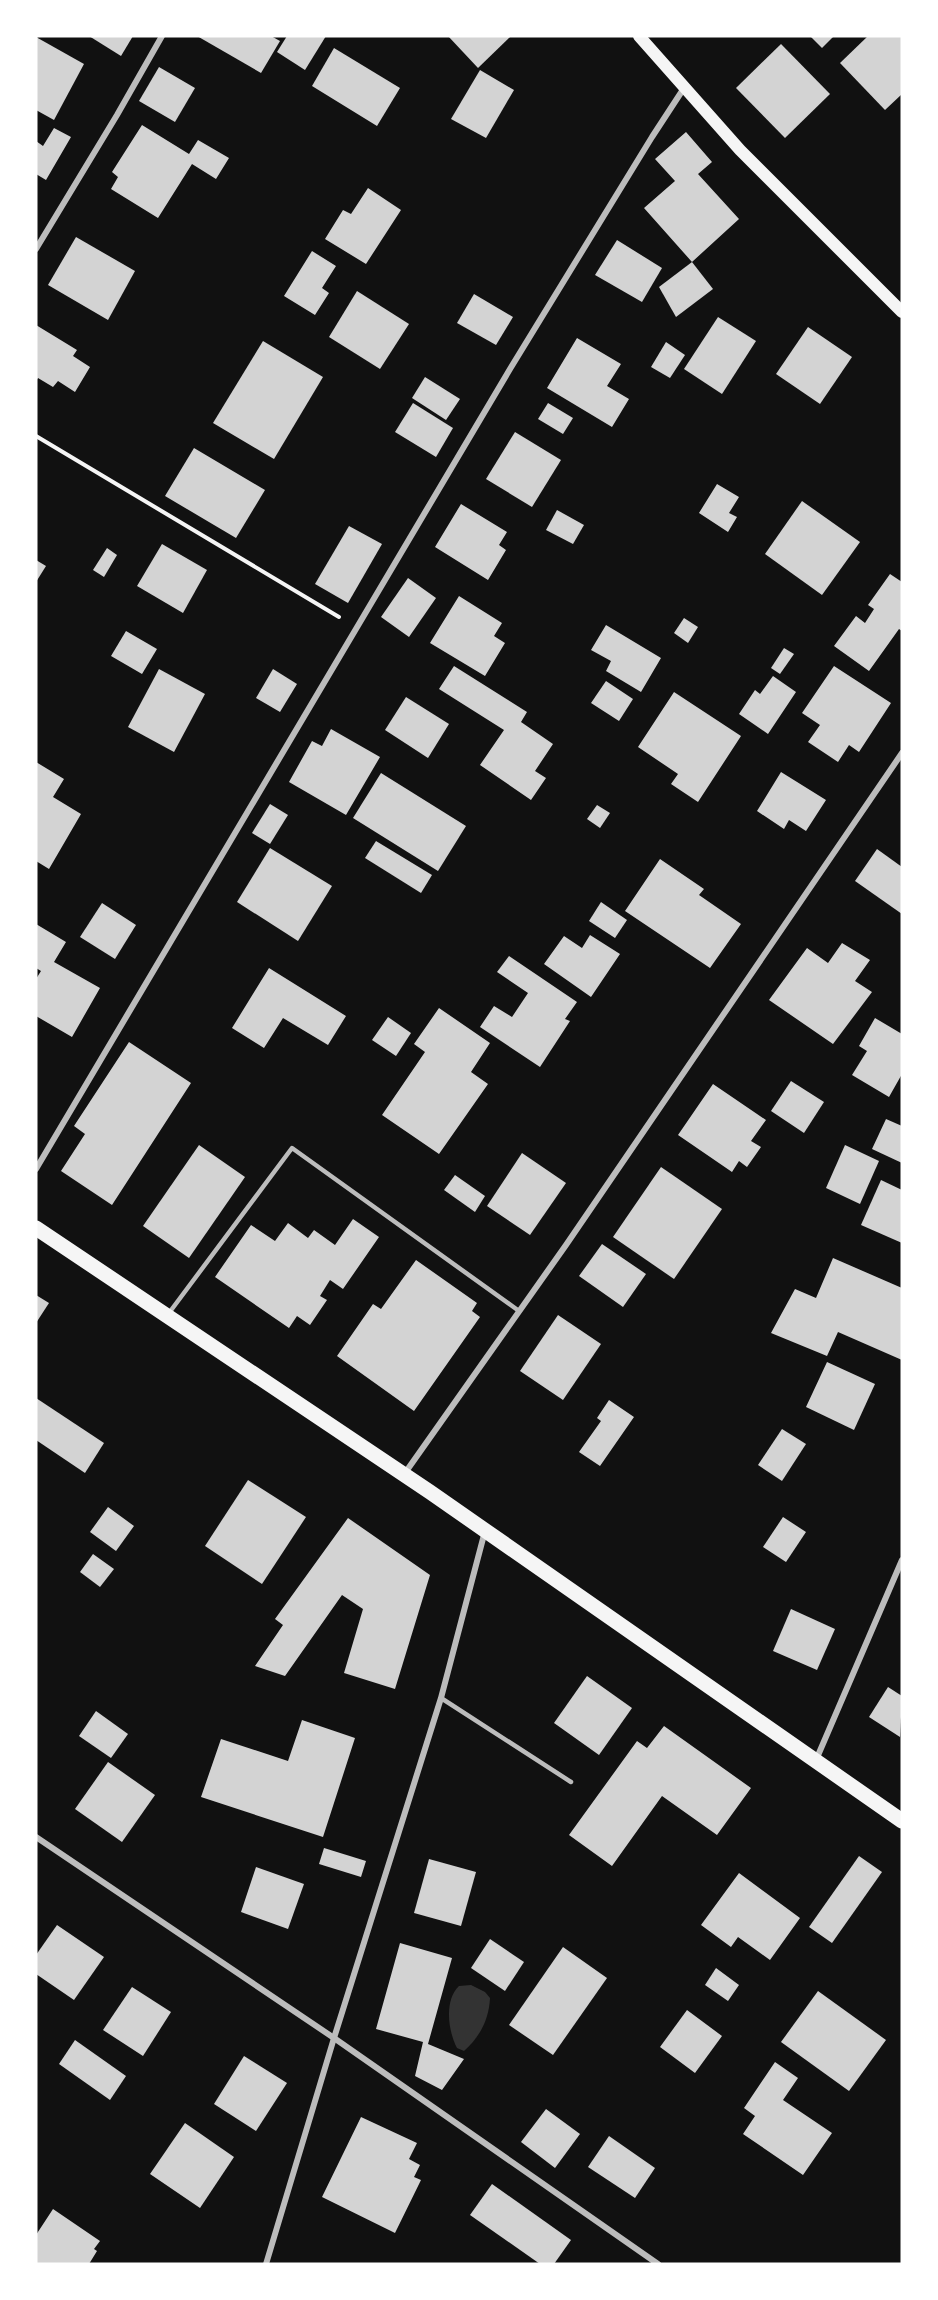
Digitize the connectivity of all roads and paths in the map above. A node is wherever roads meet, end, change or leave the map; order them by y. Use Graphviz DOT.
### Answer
graph roads {
  1 [pos="162,36"];
  2 [pos="639,36"];
  3 [pos="684,88"];
  4 [pos="36,249"];
  5 [pos="902,312"];
  6 [pos="36,436"];
  7 [pos="357,628"];
  8 [pos="902,753"];
  9 [pos="36,1169"];
  10 [pos="36,1228"];
  11 [pos="519,1311"];
  12 [pos="167,1315"];
  13 [pos="404,1475"];
  14 [pos="485,1530"];
  15 [pos="902,1560"];
  16 [pos="441,1698"];
  17 [pos="815,1761"];
  18 [pos="572,1782"];
  19 [pos="902,1821"];
  20 [pos="36,1837"];
  21 [pos="334,2038"];
  22 [pos="266,2264"];
  23 [pos="658,2264"];
  1 -- 4 [label="street"];
  2 -- 3 [label="main road"];
  3 -- 5 [label="main road"];
  3 -- 7 [label="street"];
  6 -- 7 [label="path"];
  7 -- 9 [label="street"];
  8 -- 11 [label="street"];
  10 -- 12 [label="main road"];
  11 -- 12 [label="lane"];
  11 -- 13 [label="street"];
  12 -- 13 [label="main road"];
  13 -- 14 [label="main road"];
  14 -- 16 [label="street"];
  14 -- 17 [label="main road"];
  15 -- 17 [label="street"];
  16 -- 18 [label="lane"];
  16 -- 21 [label="street"];
  17 -- 19 [label="main road"];
  20 -- 21 [label="street"];
  21 -- 22 [label="street"];
  21 -- 23 [label="street"];
}
